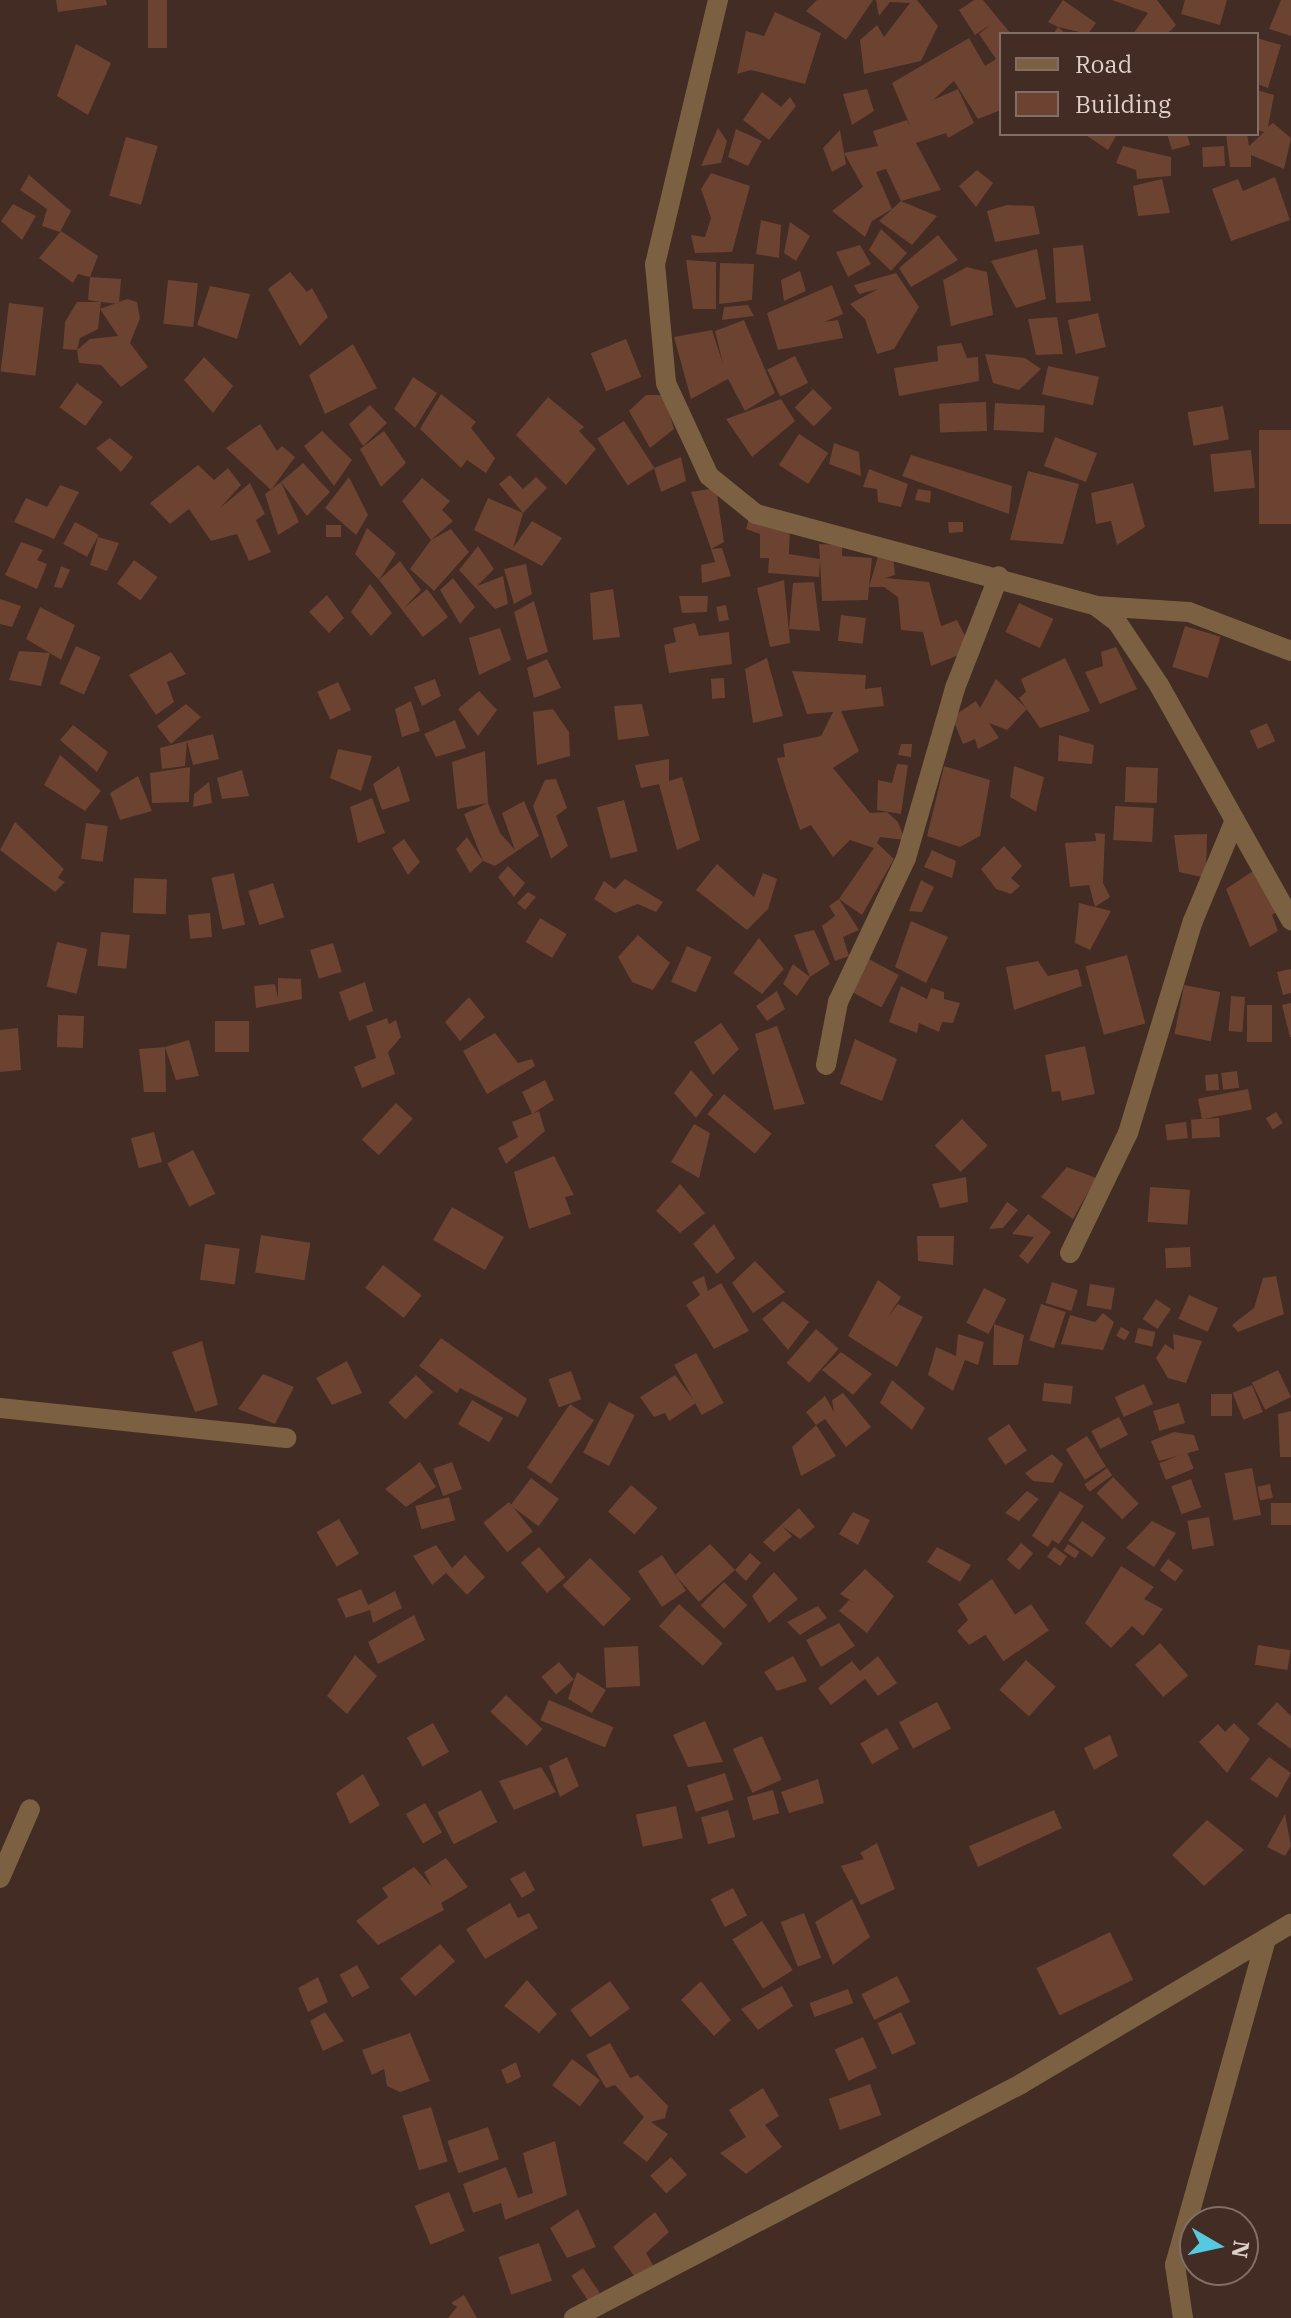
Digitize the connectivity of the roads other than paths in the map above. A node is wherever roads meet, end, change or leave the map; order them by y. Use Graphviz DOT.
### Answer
graph roads {
  1 [pos="718,0"];
  2 [pos="999,576"];
  3 [pos="1096,606"];
  4 [pos="1291,651"];
  5 [pos="1235,820"];
  6 [pos="1291,920"];
  7 [pos="826,1065"];
  8 [pos="1070,1253"];
  9 [pos="0,1408"];
  10 [pos="286,1438"];
  11 [pos="30,1809"];
  12 [pos="0,1878"];
  13 [pos="1291,1924"];
  14 [pos="1266,1940"];
  15 [pos="574,2318"];
  16 [pos="1183,2318"];
  1 -- 2 [label="street"];
  2 -- 3 [label="street"];
  2 -- 7 [label="street"];
  3 -- 4 [label="street"];
  3 -- 5 [label="street"];
  5 -- 6 [label="street"];
  5 -- 8 [label="street"];
  9 -- 10 [label="street"];
  11 -- 12 [label="street"];
  13 -- 14 [label="street"];
  14 -- 15 [label="street"];
  14 -- 16 [label="street"];
}
